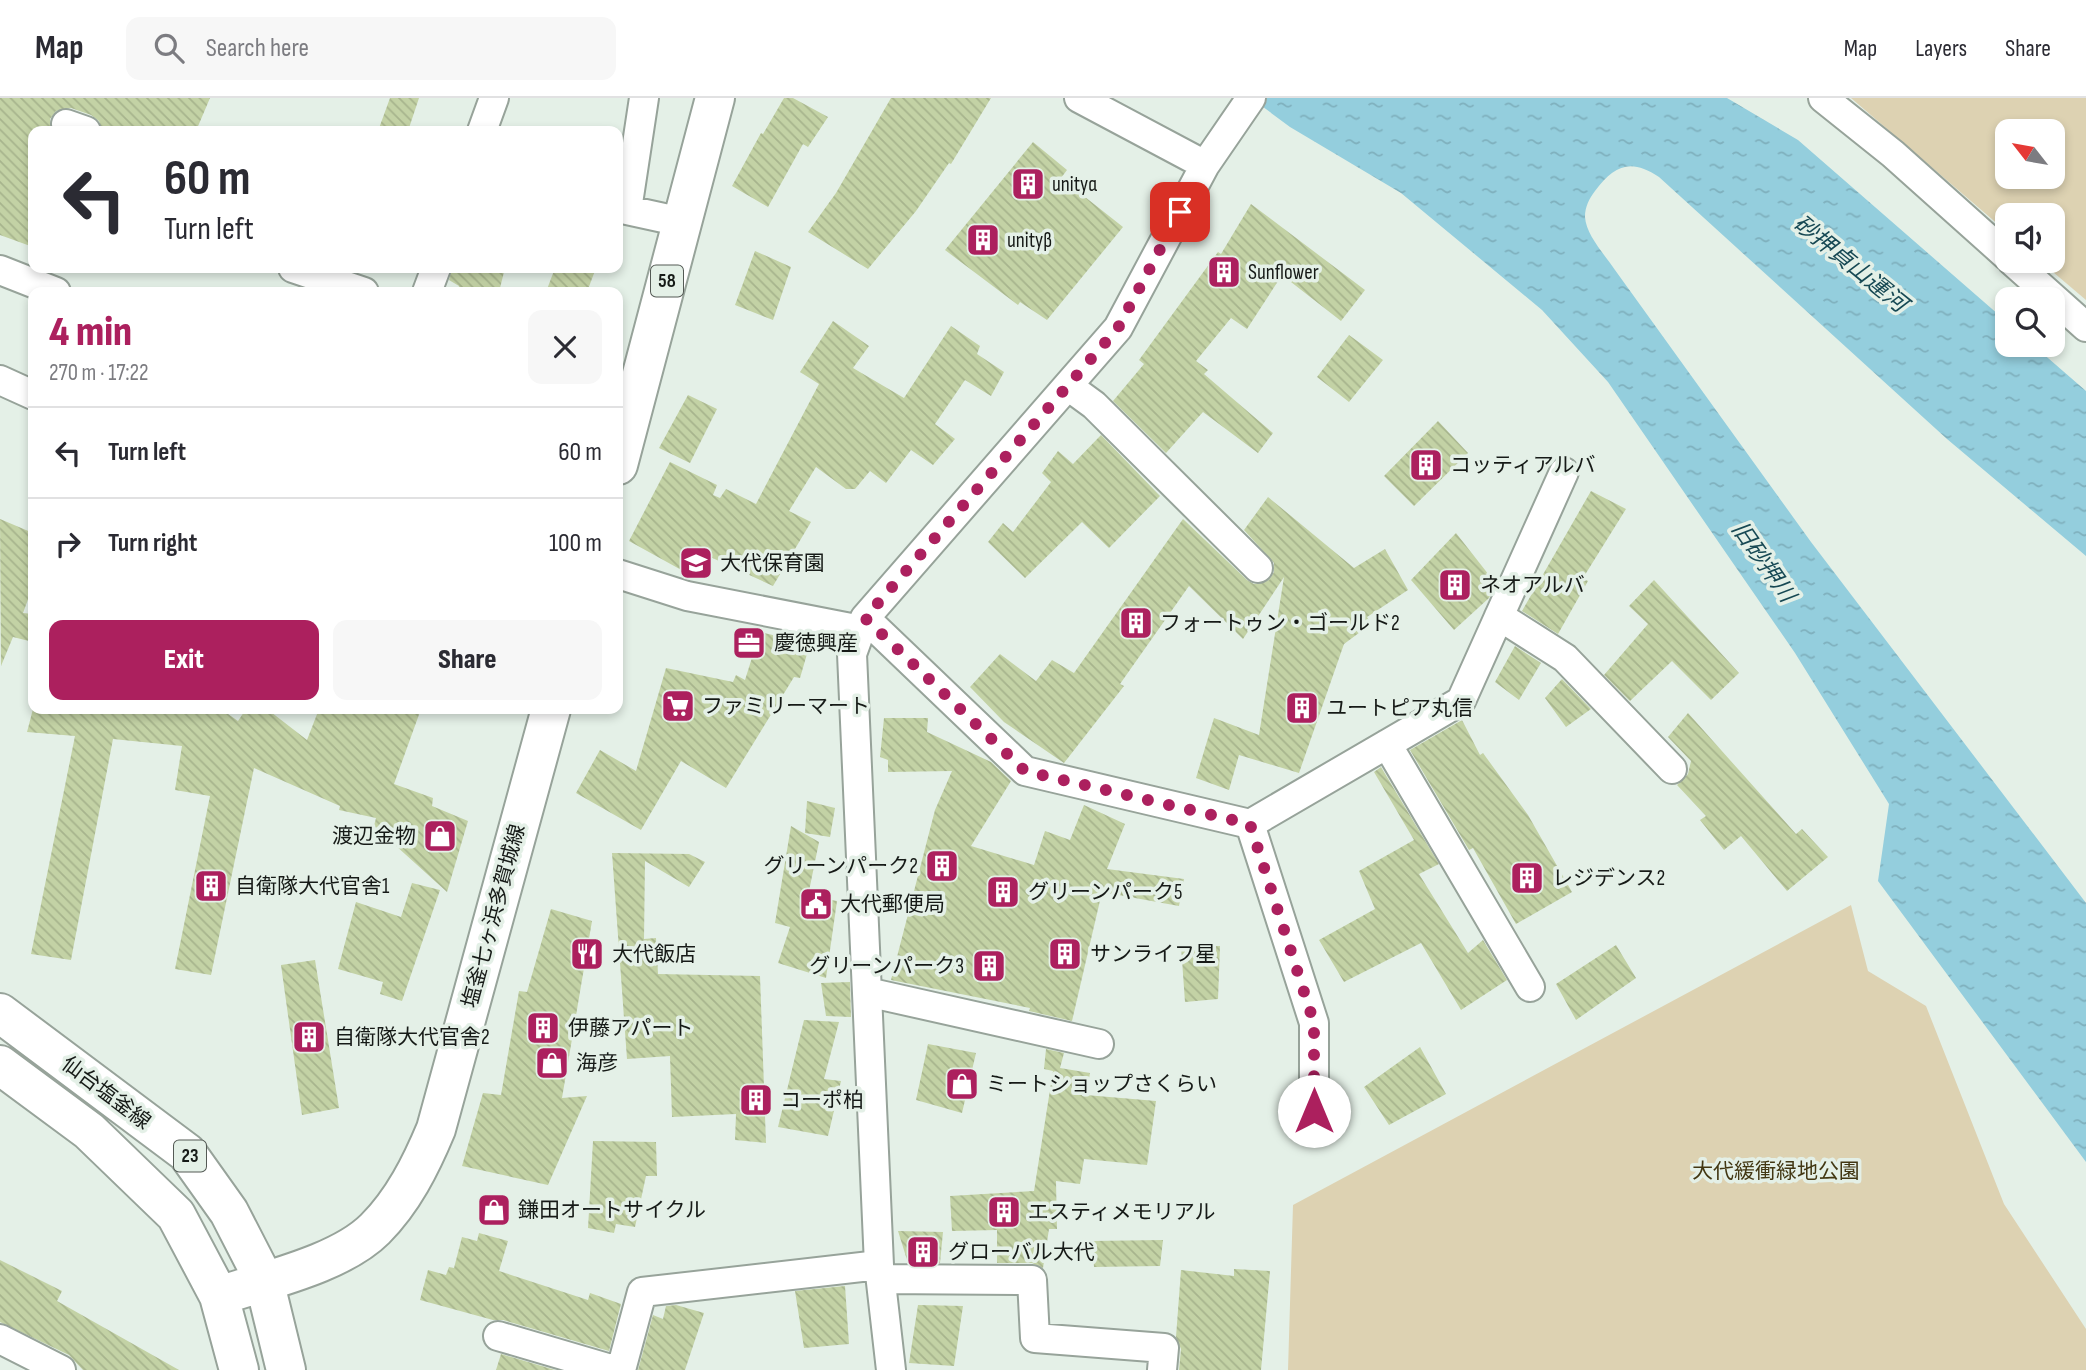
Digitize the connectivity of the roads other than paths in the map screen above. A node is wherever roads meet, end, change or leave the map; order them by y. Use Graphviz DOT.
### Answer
graph roads {
  1 [pos="494,98"];
  2 [pos="644,98"];
  3 [pos="715,98"];
  4 [pos="1079,98"];
  5 [pos="1251,98"];
  6 [pos="1824,98"];
  7 [pos="484,126"];
  8 [pos="1205,166"];
  9 [pos="682,222"];
  10 [pos="1995,245"];
  11 [pos="0,270"];
  12 [pos="308,273"];
  13 [pos="2025,273"];
  14 [pos="44,287"];
  15 [pos="349,287"];
  16 [pos="2086,327"];
  17 [pos="0,380"];
  18 [pos="1068,386"];
  19 [pos="28,393"];
  20 [pos="623,446"];
  21 [pos="1564,472"];
  22 [pos="1258,568"];
  23 [pos="623,576"];
  24 [pos="1499,616"];
  25 [pos="863,624"];
  26 [pos="550,714"];
  27 [pos="1387,744"];
  28 [pos="1672,769"];
  29 [pos="1250,824"];
  30 [pos="1530,987"];
  31 [pos="867,992"];
  32 [pos="0,1013"];
  33 [pos="1100,1044"];
  34 [pos="0,1065"];
  35 [pos="1314,1111"];
  36 [pos="880,1272"];
  37 [pos="264,1280"];
  38 [pos="219,1296"];
  39 [pos="498,1336"];
  40 [pos="0,1339"];
  41 [pos="61,1370"];
  42 [pos="239,1370"];
  43 [pos="286,1370"];
  44 [pos="614,1370"];
  45 [pos="621,1370"];
  46 [pos="891,1370"];
  47 [pos="1162,1370"];
  1 -- 7 [label="street"];
  2 -- 9 [label="street"];
  3 -- 9 [label="main road, 58"];
  4 -- 8 [label="street"];
  5 -- 8 [label="street"];
  6 -- 10 [label="street"];
  8 -- 18 [label="street"];
  9 -- 20 [label="main road, 58"];
  11 -- 14 [label="street"];
  12 -- 15 [label="street"];
  13 -- 16 [label="street"];
  17 -- 19 [label="street"];
  18 -- 22 [label="street"];
  18 -- 25 [label="street"];
  21 -- 24 [label="street"];
  23 -- 25 [label="street"];
  24 -- 27 [label="street"];
  24 -- 28 [label="street"];
  25 -- 29 [label="street"];
  25 -- 31 [label="street"];
  26 -- 37 [label="main road, 塩釜七ヶ浜多賀城線"];
  27 -- 29 [label="street"];
  27 -- 30 [label="street"];
  29 -- 35 [label="street"];
  31 -- 33 [label="street"];
  31 -- 36 [label="street"];
  32 -- 37 [label="main road, 仙台塩釜線 / 23"];
  34 -- 38 [label="main road, 仙台塩釜線 / 23"];
  36 -- 45 [label="street"];
  36 -- 46 [label="street"];
  36 -- 47 [label="street"];
  37 -- 38 [label="main road, 塩釜七ヶ浜多賀城線"];
  37 -- 43 [label="main road, 仙台塩釜線 / 23"];
  38 -- 42 [label="main road, 仙台塩釜線 / 23"];
  39 -- 44 [label="street"];
  40 -- 41 [label="street"];
}
